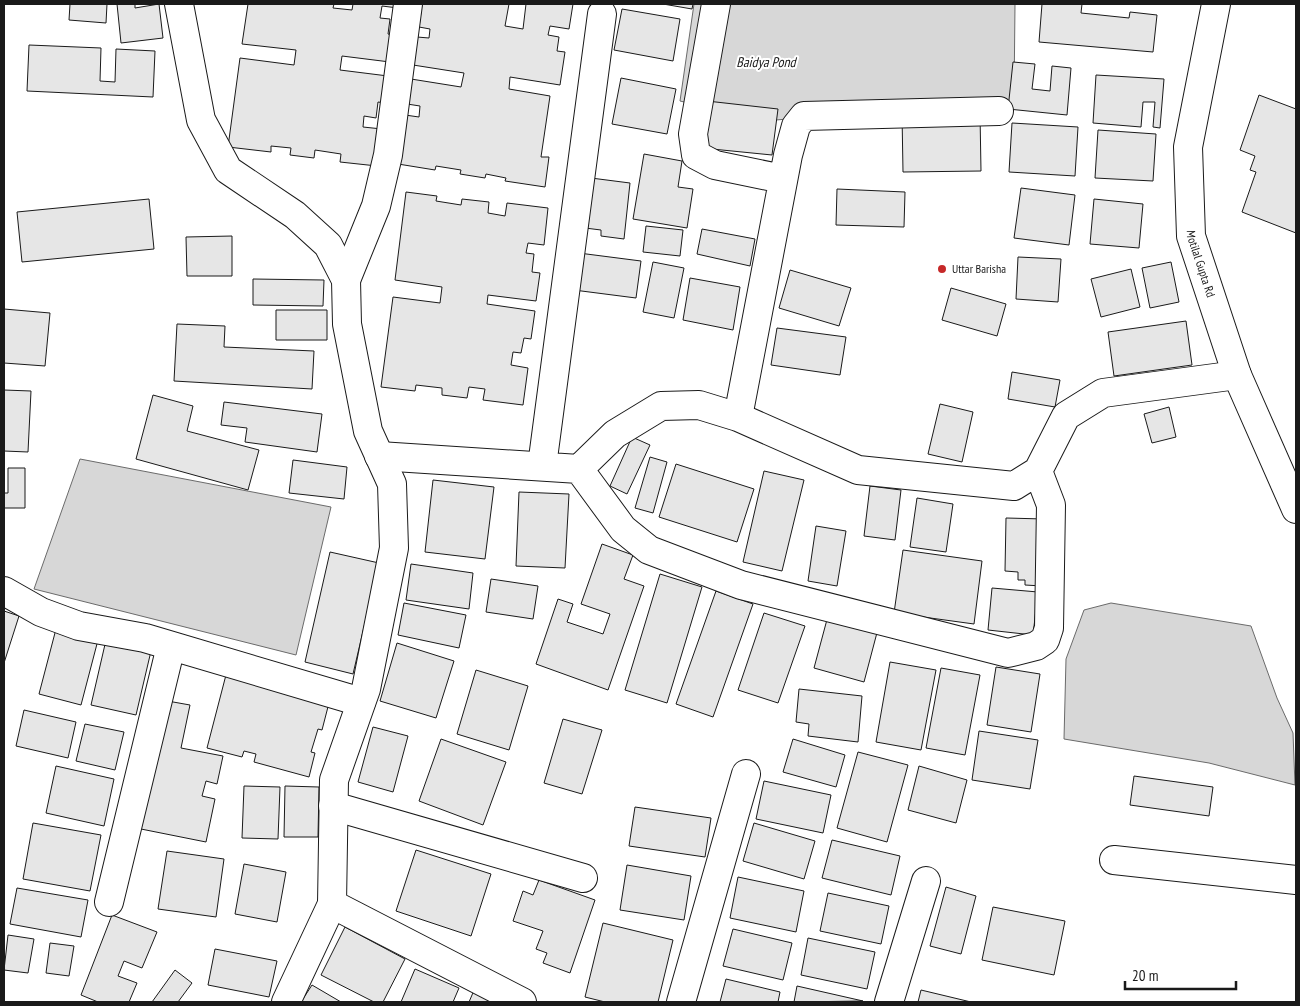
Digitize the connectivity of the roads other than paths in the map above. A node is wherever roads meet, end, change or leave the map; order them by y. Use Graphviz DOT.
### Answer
graph roads {
  1 [pos="179,4"];
  2 [pos="408,4"];
  3 [pos="716,4"];
  4 [pos="1216,4"];
  5 [pos="602,14"];
  6 [pos="999,111"];
  7 [pos="783,179"];
  8 [pos="346,280"];
  9 [pos="1237,375"];
  10 [pos="738,417"];
  11 [pos="379,456"];
  12 [pos="542,466"];
  13 [pos="580,469"];
  14 [pos="1038,470"];
  15 [pos="1296,509"];
  16 [pos="4,591"];
  17 [pos="171,646"];
  18 [pos="361,702"];
  19 [pos="746,774"];
  20 [pos="333,806"];
  21 [pos="1114,860"];
  22 [pos="583,878"];
  23 [pos="1296,880"];
  24 [pos="926,881"];
  25 [pos="109,902"];
  26 [pos="332,904"];
  27 [pos="286,1002"];
  28 [pos="522,1002"];
  29 [pos="681,1002"];
  30 [pos="889,1002"];
  1 -- 8 [label="street"];
  2 -- 8 [label="street"];
  3 -- 7 [label="street"];
  4 -- 9 [label="street, Motilal Gupta Rd"];
  5 -- 12 [label="street"];
  6 -- 7 [label="street"];
  7 -- 10 [label="street"];
  8 -- 11 [label="street"];
  9 -- 14 [label="street"];
  9 -- 15 [label="street, Motilal Gupta Rd"];
  10 -- 13 [label="street"];
  10 -- 14 [label="street"];
  11 -- 12 [label="street"];
  11 -- 18 [label="street"];
  12 -- 13 [label="street"];
  13 -- 14 [label="street"];
  16 -- 17 [label="street"];
  17 -- 18 [label="street"];
  17 -- 25 [label="street"];
  18 -- 20 [label="street"];
  19 -- 29 [label="street"];
  20 -- 22 [label="street"];
  20 -- 26 [label="street"];
  21 -- 23 [label="street"];
  24 -- 30 [label="street"];
  26 -- 27 [label="street"];
  26 -- 28 [label="street"];
}
